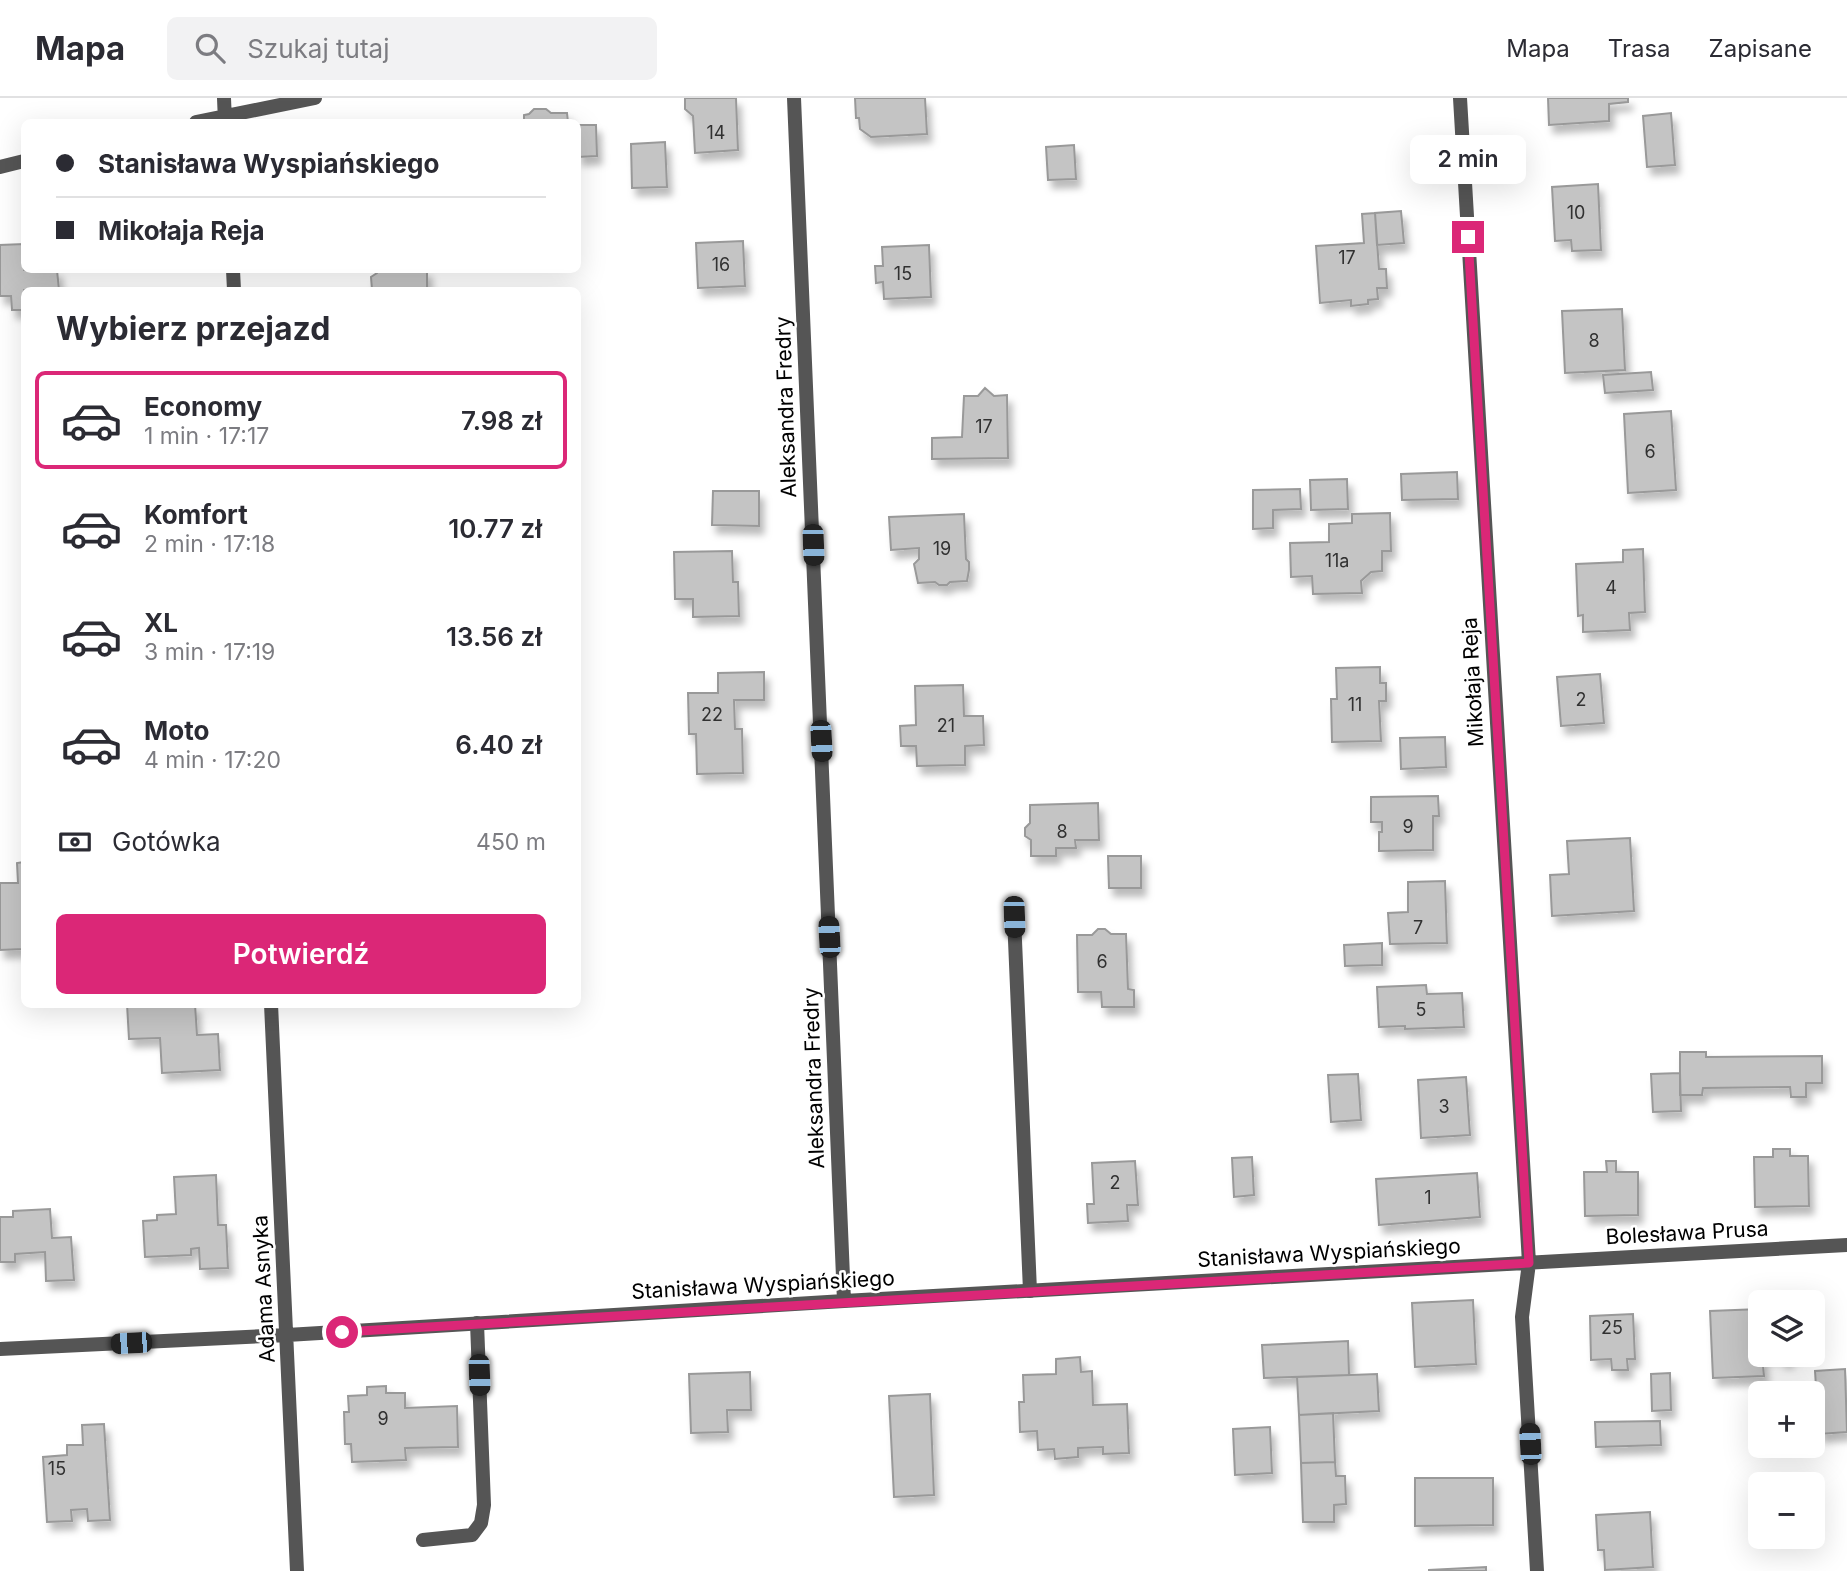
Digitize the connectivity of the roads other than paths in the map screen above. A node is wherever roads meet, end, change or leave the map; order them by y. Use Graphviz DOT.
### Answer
graph roads {
  1 [pos="224,98"];
  2 [pos="315,98"];
  3 [pos="794,98"];
  4 [pos="1460,98"];
  5 [pos="225,119"];
  6 [pos="21,162"];
  7 [pos="0,167"];
  8 [pos="1014,917"];
  9 [pos="271,1008"];
  10 [pos="1847,1245"];
  11 [pos="1529,1263"];
  12 [pos="1030,1290"];
  13 [pos="844,1301"];
  14 [pos="477,1323"];
  15 [pos="287,1335"];
  16 [pos="0,1349"];
  17 [pos="423,1540"];
  18 [pos="297,1571"];
  19 [pos="1537,1571"];
  1 -- 5 [label="street"];
  2 -- 5 [label="street"];
  3 -- 13 [label="street, Aleksandra Fredry"];
  4 -- 11 [label="street, Mikołaja Reja"];
  6 -- 7 [label="street"];
  8 -- 12 [label="street"];
  9 -- 15 [label="street, Adama Asnyka"];
  10 -- 11 [label="street, Bolesława Prusa"];
  11 -- 12 [label="street, Stanisława Wyspiańskiego"];
  11 -- 19 [label="street, Mikołaja Reja"];
  12 -- 13 [label="street, Stanisława Wyspiańskiego"];
  13 -- 14 [label="street, Stanisława Wyspiańskiego"];
  14 -- 15 [label="street, Stanisława Wyspiańskiego"];
  14 -- 17 [label="street"];
  15 -- 16 [label="street, Stanisława Wyspiańskiego"];
  15 -- 18 [label="street, Adama Asnyka"];
}
